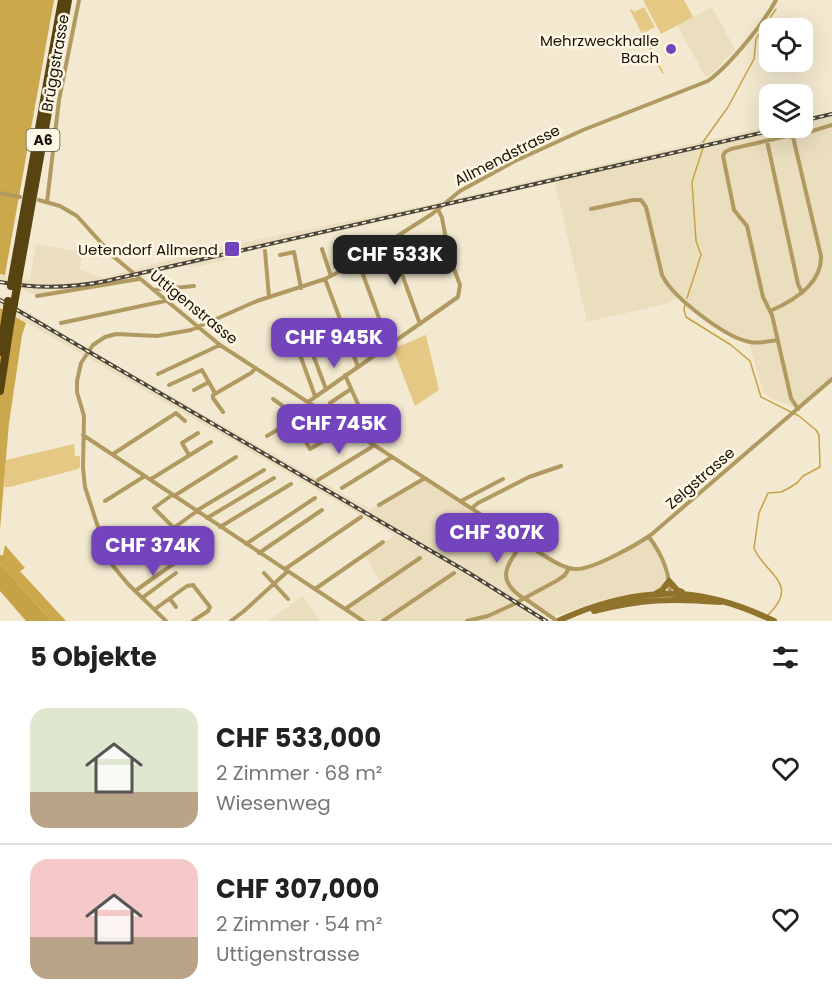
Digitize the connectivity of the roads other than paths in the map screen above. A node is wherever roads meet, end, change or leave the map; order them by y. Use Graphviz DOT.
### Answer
graph roads {
  1 [pos="62,0"];
  2 [pos="68,0"];
  3 [pos="79,0"];
  4 [pos="776,0"];
  5 [pos="832,125"];
  6 [pos="813,131"];
  7 [pos="787,138"];
  8 [pos="794,138"];
  9 [pos="767,141"];
  10 [pos="0,193"];
  11 [pos="20,197"];
  12 [pos="39,200"];
  13 [pos="47,202"];
  14 [pos="438,209"];
  15 [pos="591,209"];
  16 [pos="390,241"];
  17 [pos="322,249"];
  18 [pos="266,251"];
  19 [pos="280,255"];
  20 [pos="358,261"];
  21 [pos="331,276"];
  22 [pos="140,279"];
  23 [pos="325,279"];
  24 [pos="14,283"];
  25 [pos="194,286"];
  26 [pos="301,288"];
  27 [pos="154,290"];
  28 [pos="802,293"];
  29 [pos="37,296"];
  30 [pos="269,297"];
  31 [pos="166,300"];
  32 [pos="771,311"];
  33 [pos="9,317"];
  34 [pos="61,323"];
  35 [pos="420,324"];
  36 [pos="198,327"];
  37 [pos="308,339"];
  38 [pos="778,340"];
  39 [pos="220,345"];
  40 [pos="389,345"];
  41 [pos="0,352"];
  42 [pos="300,355"];
  43 [pos="358,367"];
  44 [pos="256,368"];
  45 [pos="159,374"];
  46 [pos="345,375"];
  47 [pos="832,380"];
  48 [pos="209,382"];
  49 [pos="169,386"];
  50 [pos="351,388"];
  51 [pos="326,389"];
  52 [pos="194,390"];
  53 [pos="0,391"];
  54 [pos="215,393"];
  55 [pos="315,396"];
  56 [pos="273,399"];
  57 [pos="308,402"];
  58 [pos="330,403"];
  59 [pos="314,406"];
  60 [pos="797,410"];
  61 [pos="223,412"];
  62 [pos="293,420"];
  63 [pos="185,421"];
  64 [pos="346,424"];
  65 [pos="198,433"];
  66 [pos="83,435"];
  67 [pos="267,436"];
  68 [pos="211,442"];
  69 [pos="374,445"];
  70 [pos="113,454"];
  71 [pos="189,455"];
  72 [pos="392,457"];
  73 [pos="236,458"];
  74 [pos="561,466"];
  75 [pos="264,470"];
  76 [pos="146,476"];
  77 [pos="274,478"];
  78 [pos="425,478"];
  79 [pos="152,479"];
  80 [pos="502,479"];
  81 [pos="318,480"];
  82 [pos="291,484"];
  83 [pos="342,488"];
  84 [pos="173,495"];
  85 [pos="315,498"];
  86 [pos="105,501"];
  87 [pos="461,501"];
  88 [pos="379,505"];
  89 [pos="472,508"];
  90 [pos="322,510"];
  91 [pos="196,511"];
  92 [pos="361,517"];
  93 [pos="207,518"];
  94 [pos="220,527"];
  95 [pos="649,537"];
  96 [pos="383,542"];
  97 [pos="523,542"];
  98 [pos="246,544"];
  99 [pos="259,553"];
  100 [pos="420,558"];
  101 [pos="176,562"];
  102 [pos="569,568"];
  103 [pos="286,570"];
  104 [pos="176,573"];
  105 [pos="264,573"];
  106 [pos="454,573"];
  107 [pos="669,581"];
  108 [pos="274,584"];
  109 [pos="315,589"];
  110 [pos="135,591"];
  111 [pos="655,594"];
  112 [pos="686,594"];
  113 [pos="670,596"];
  114 [pos="142,598"];
  115 [pos="170,598"];
  116 [pos="288,599"];
  117 [pos="727,603"];
  118 [pos="176,607"];
  119 [pos="155,609"];
  120 [pos="345,609"];
  121 [pos="571,616"];
  122 [pos="558,620"];
  123 [pos="166,621"];
  124 [pos="193,621"];
  125 [pos="231,621"];
  126 [pos="363,621"];
  127 [pos="383,621"];
  128 [pos="467,621"];
  129 [pos="774,621"];
  1 -- 24 [label="highway, A6"];
  2 -- 24 [label="highway, A6"];
  3 -- 13 [label="street, Brüggstrasse"];
  4 -- 14 [label="street, Allmendstrasse"];
  5 -- 6 [label="street"];
  7 -- 9 [label="street"];
  8 -- 28 [label="street"];
  9 -- 28 [label="street"];
  9 -- 32 [label="street"];
  10 -- 11 [label="street"];
  12 -- 13 [label="street, Uttigenstrasse"];
  13 -- 22 [label="street, Uttigenstrasse"];
  14 -- 16 [label="street, Allmendstrasse"];
  14 -- 35 [label="street"];
  15 -- 38 [label="street"];
  16 -- 20 [label="street, Allmendstrasse"];
  16 -- 35 [label="street"];
  17 -- 21 [label="street"];
  18 -- 30 [label="street"];
  19 -- 26 [label="street"];
  20 -- 21 [label="street, Allmendstrasse"];
  20 -- 40 [label="street"];
  21 -- 23 [label="street, Allmendstrasse"];
  22 -- 27 [label="street, Uttigenstrasse"];
  22 -- 29 [label="street"];
  23 -- 26 [label="street, Allmendstrasse"];
  23 -- 43 [label="street"];
  24 -- 33 [label="highway, A6, bridge"];
  25 -- 27 [label="street"];
  26 -- 30 [label="street, Allmendstrasse"];
  27 -- 31 [label="street, Uttigenstrasse"];
  28 -- 32 [label="street"];
  30 -- 36 [label="street, Allmendstrasse"];
  31 -- 34 [label="street"];
  31 -- 36 [label="street, Uttigenstrasse"];
  32 -- 38 [label="street"];
  33 -- 41 [label="highway, A6"];
  33 -- 53 [label="highway, A6"];
  35 -- 40 [label="street"];
  36 -- 39 [label="street, Uttigenstrasse"];
  36 -- 66 [label="street, Allmendstrasse"];
  37 -- 51 [label="street"];
  38 -- 60 [label="street"];
  39 -- 44 [label="street, Uttigenstrasse"];
  39 -- 45 [label="street"];
  40 -- 43 [label="street"];
  42 -- 55 [label="street"];
  43 -- 46 [label="street"];
  44 -- 54 [label="street"];
  44 -- 57 [label="street, Uttigenstrasse"];
  46 -- 50 [label="street"];
  46 -- 51 [label="street"];
  47 -- 60 [label="street, Zelgstrasse"];
  48 -- 49 [label="street"];
  48 -- 52 [label="street"];
  48 -- 54 [label="street"];
  50 -- 58 [label="street"];
  50 -- 64 [label="street"];
  51 -- 55 [label="street"];
  54 -- 61 [label="street"];
  55 -- 57 [label="street"];
  56 -- 62 [label="street"];
  57 -- 59 [label="street, Uttigenstrasse"];
  59 -- 62 [label="street"];
  59 -- 64 [label="street, Uttigenstrasse"];
  60 -- 95 [label="street, Zelgstrasse"];
  62 -- 64 [label="street"];
  62 -- 67 [label="street"];
  63 -- 70 [label="street"];
  64 -- 69 [label="street, Uttigenstrasse"];
  65 -- 71 [label="street"];
  66 -- 70 [label="street"];
  66 -- 110 [label="street, Allmendstrasse"];
  68 -- 71 [label="street"];
  69 -- 72 [label="street, Uttigenstrasse"];
  69 -- 81 [label="street"];
  70 -- 76 [label="street"];
  71 -- 79 [label="street"];
  72 -- 78 [label="street, Uttigenstrasse"];
  72 -- 83 [label="street"];
  73 -- 84 [label="street"];
  74 -- 89 [label="street"];
  75 -- 91 [label="street"];
  76 -- 79 [label="street"];
  76 -- 86 [label="street"];
  77 -- 93 [label="street"];
  78 -- 87 [label="street, Uttigenstrasse"];
  78 -- 88 [label="street"];
  79 -- 84 [label="street"];
  80 -- 87 [label="street"];
  82 -- 94 [label="street"];
  84 -- 91 [label="street"];
  84 -- 91 [label="street"];
  85 -- 98 [label="street"];
  87 -- 89 [label="street, Uttigenstrasse"];
  89 -- 97 [label="street, Uttigenstrasse"];
  90 -- 99 [label="street"];
  91 -- 93 [label="street"];
  92 -- 103 [label="street"];
  93 -- 94 [label="street"];
  94 -- 98 [label="street"];
  95 -- 102 [label="street, Zelgstrasse"];
  95 -- 107 [label="street"];
  96 -- 109 [label="street"];
  97 -- 102 [label="street"];
  97 -- 122 [label="street, bridge"];
  98 -- 99 [label="street"];
  99 -- 103 [label="street"];
  100 -- 120 [label="street"];
  101 -- 110 [label="street"];
  102 -- 128 [label="street, Zelgstrasse"];
  103 -- 108 [label="street"];
  103 -- 109 [label="street"];
  104 -- 114 [label="street"];
  105 -- 108 [label="street"];
  106 -- 127 [label="street"];
  107 -- 111 [label="main road"];
  107 -- 112 [label="main road"];
  107 -- 113 [label="street"];
  108 -- 116 [label="street"];
  108 -- 125 [label="street"];
  109 -- 120 [label="street"];
  110 -- 114 [label="street, Allmendstrasse"];
  111 -- 113 [label="main road"];
  111 -- 121 [label="main road"];
  112 -- 113 [label="main road"];
  112 -- 117 [label="main road"];
  113 -- 117 [label="main road"];
  113 -- 121 [label="main road"];
  114 -- 119 [label="street, Allmendstrasse"];
  115 -- 118 [label="street"];
  115 -- 119 [label="street"];
  115 -- 124 [label="street"];
  117 -- 129 [label="main road"];
  119 -- 123 [label="street, Allmendstrasse"];
  120 -- 126 [label="street"];
  121 -- 122 [label="main road"];
}
